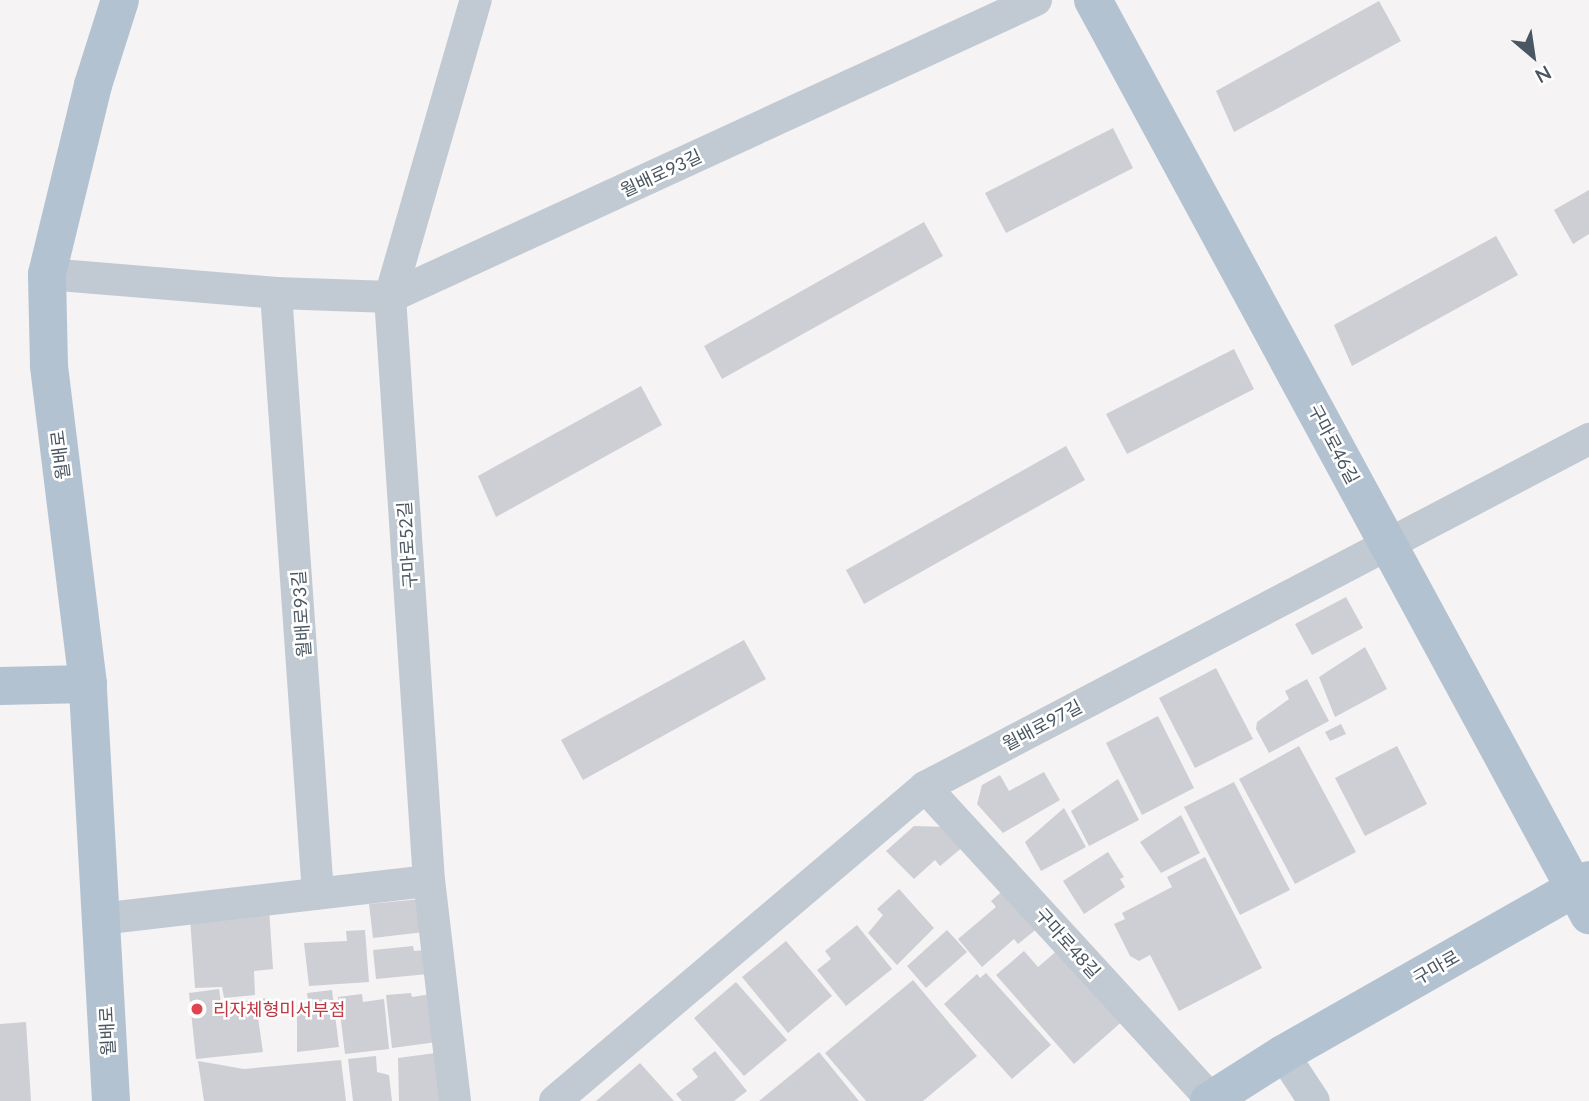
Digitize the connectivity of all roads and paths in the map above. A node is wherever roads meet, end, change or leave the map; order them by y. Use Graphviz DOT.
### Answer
graph roads {
  1 [pos="120,0"];
  2 [pos="476,0"];
  3 [pos="1036,0"];
  4 [pos="1093,0"];
  5 [pos="47,274"];
  6 [pos="276,293"];
  7 [pos="390,297"];
  8 [pos="1589,439"];
  9 [pos="1387,543"];
  10 [pos="88,684"];
  11 [pos="0,687"];
  12 [pos="925,787"];
  13 [pos="429,881"];
  14 [pos="318,894"];
  15 [pos="1584,894"];
  16 [pos="100,919"];
  17 [pos="1283,1054"];
  18 [pos="1210,1100"];
  19 [pos="111,1101"];
  20 [pos="455,1101"];
  21 [pos="555,1101"];
  22 [pos="1314,1101"];
  1 -- 5 [label="main road, 월배로"];
  2 -- 7 [label="street, 구마로52길"];
  3 -- 7 [label="street, 월배로93길"];
  4 -- 9 [label="main road, 구마로46길"];
  5 -- 6 [label="street, 월배로93길"];
  5 -- 10 [label="main road, 월배로"];
  6 -- 7 [label="street, 월배로93길"];
  6 -- 14 [label="street, 월배로93길"];
  7 -- 13 [label="street, 구마로52길"];
  8 -- 9 [label="street, 월배로97길"];
  9 -- 12 [label="street, 월배로97길"];
  9 -- 15 [label="main road, 구마로46길"];
  10 -- 11 [label="main road"];
  10 -- 16 [label="main road, 월배로"];
  12 -- 18 [label="street, 구마로48길"];
  12 -- 21 [label="street, 월배로97길"];
  13 -- 14 [label="street"];
  13 -- 20 [label="street, 구마로52길"];
  14 -- 16 [label="street"];
  15 -- 17 [label="main road, 구마로"];
  16 -- 19 [label="main road, 월배로"];
  17 -- 18 [label="main road, 구마로"];
  17 -- 22 [label="street"];
}
